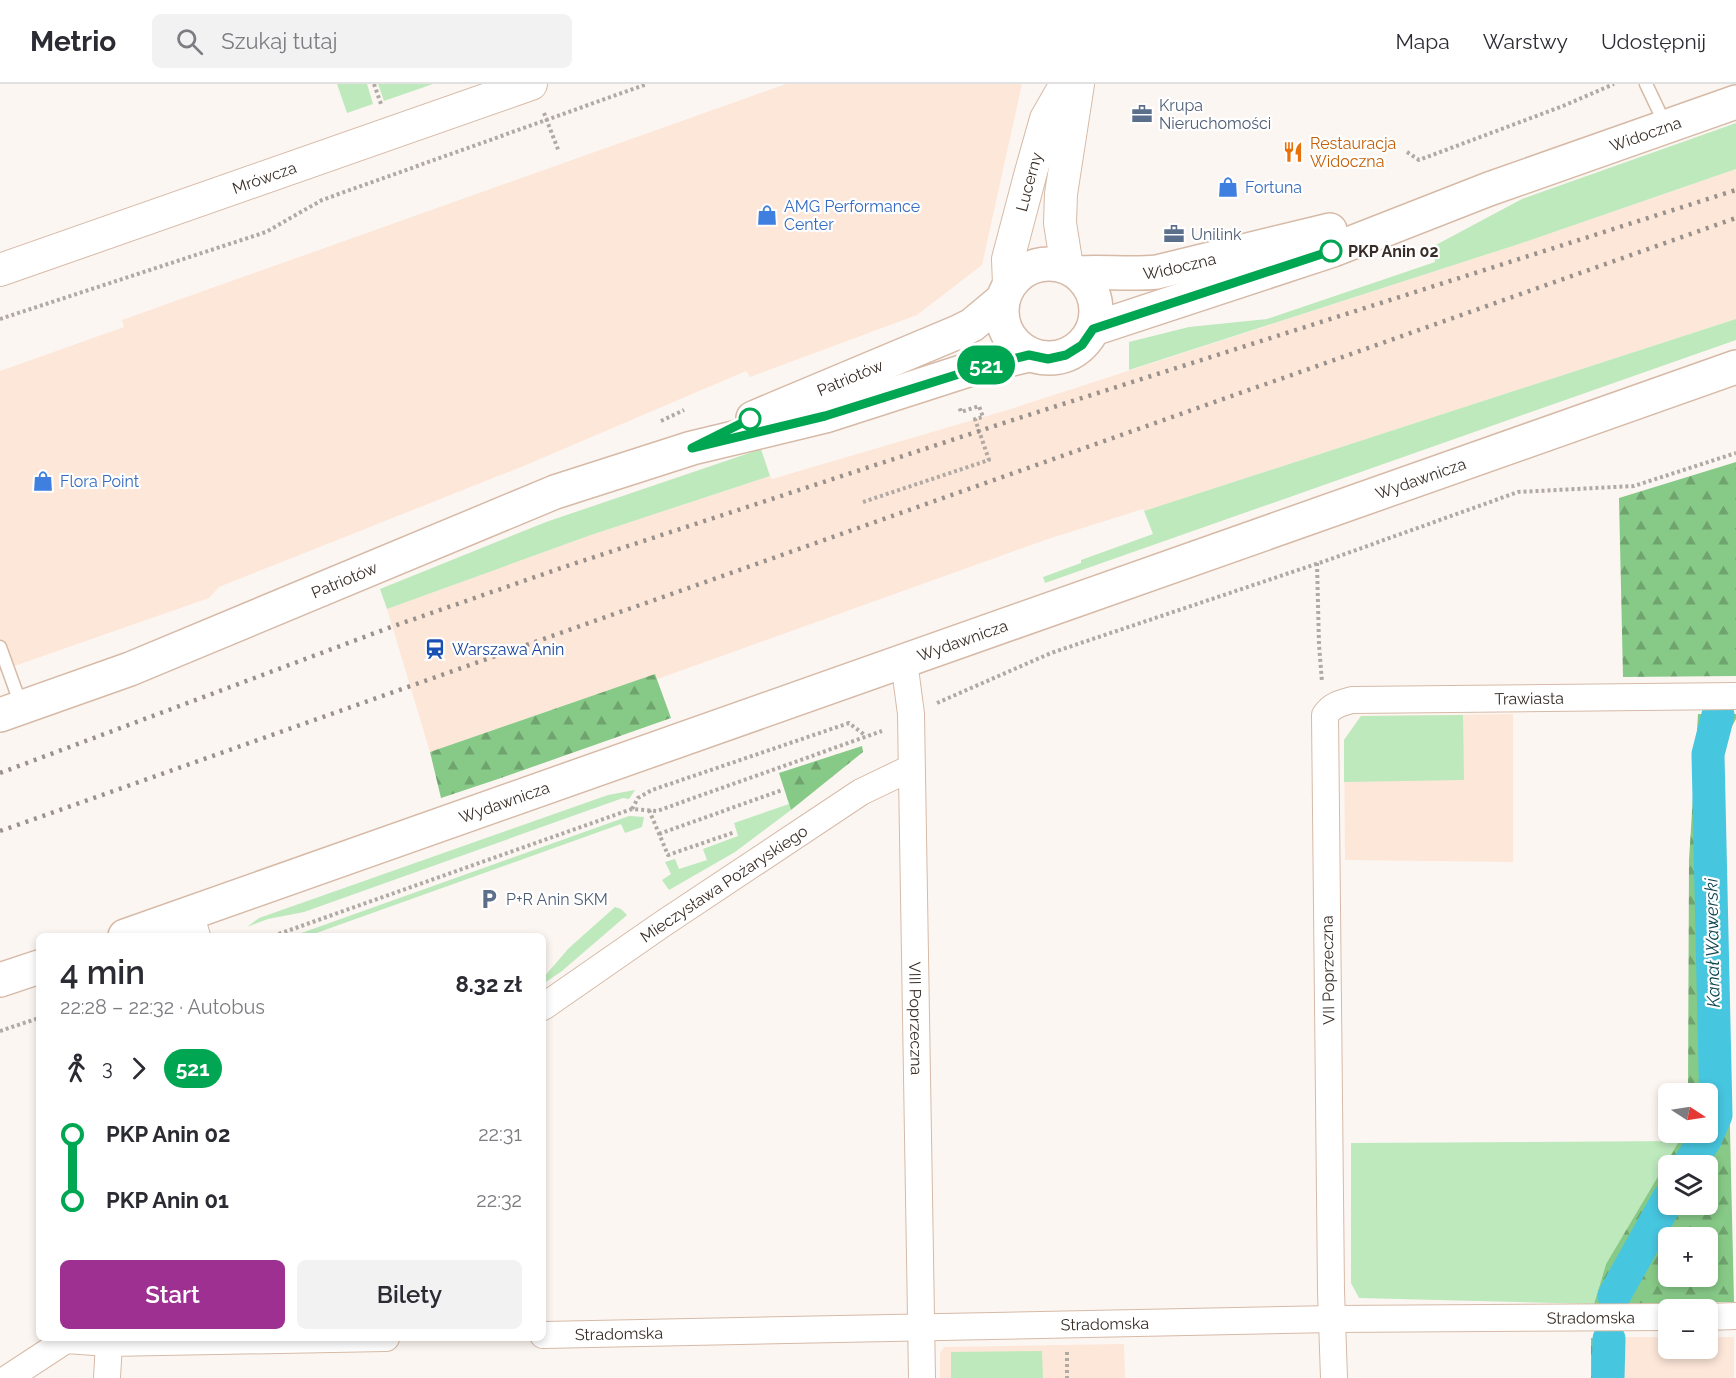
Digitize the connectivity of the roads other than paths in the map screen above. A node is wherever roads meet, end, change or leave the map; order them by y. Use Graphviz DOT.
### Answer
graph roads {
  1 [pos="1066,84"];
  2 [pos="1078,84"];
  3 [pos="1646,84"];
  4 [pos="537,97"];
  5 [pos="1736,102"];
  6 [pos="1666,127"];
  7 [pos="1031,172"];
  8 [pos="1064,177"];
  9 [pos="1489,189"];
  10 [pos="0,270"];
  11 [pos="1072,270"];
  12 [pos="1005,292"];
  13 [pos="1093,329"];
  14 [pos="1029,355"];
  15 [pos="1736,367"];
  16 [pos="692,448"];
  17 [pos="0,647"];
  18 [pos="904,661"];
  19 [pos="1736,696"];
  20 [pos="11,711"];
  21 [pos="1325,715"];
  22 [pos="911,768"];
  23 [pos="193,924"];
  24 [pos="142,933"];
  25 [pos="36,968"];
  26 [pos="0,980"];
  27 [pos="546,1005"];
  28 [pos="1736,1316"];
  29 [pos="1658,1317"];
  30 [pos="1718,1317"];
  31 [pos="1333,1319"];
  32 [pos="921,1328"];
  33 [pos="546,1335"];
  34 [pos="64,1341"];
  35 [pos="110,1341"];
  36 [pos="8,1378"];
  37 [pos="107,1378"];
  38 [pos="922,1378"];
  39 [pos="1334,1378"];
  1 -- 7 [label="street, Lucerny"];
  2 -- 8 [label="street, Lucerny"];
  3 -- 6 [label="lane"];
  4 -- 10 [label="street, Mrówcza"];
  5 -- 6 [label="main road, Widoczna"];
  6 -- 9 [label="main road, Widoczna"];
  7 -- 8 [label="street"];
  7 -- 12 [label="street, Lucerny"];
  8 -- 11 [label="street, Lucerny"];
  9 -- 11 [label="main road, Widoczna"];
  9 -- 13 [label="main road, Widoczna"];
  11 -- 12 [label="main road"];
  11 -- 13 [label="main road"];
  12 -- 14 [label="main road"];
  12 -- 16 [label="main road, Patriotów"];
  13 -- 14 [label="main road"];
  14 -- 16 [label="main road, Patriotów"];
  15 -- 18 [label="main road, Wydawnicza"];
  16 -- 20 [label="main road, Patriotów"];
  17 -- 20 [label="lane"];
  18 -- 22 [label="street, VIII Poprzeczna"];
  18 -- 23 [label="main road, Wydawnicza"];
  19 -- 21 [label="street, Trawiasta"];
  21 -- 31 [label="street, VII Poprzeczna"];
  22 -- 27 [label="street, Mieczysława Pożaryskiego"];
  22 -- 32 [label="street, VIII Poprzeczna"];
  23 -- 24 [label="main road, Wydawnicza"];
  25 -- 26 [label="main road"];
  28 -- 30 [label="street"];
  29 -- 31 [label="street, Stradomska"];
  31 -- 32 [label="street, Stradomska"];
  31 -- 39 [label="street, VII Poprzeczna"];
  32 -- 33 [label="street, Stradomska"];
  32 -- 38 [label="street, VIII Poprzeczna"];
  34 -- 36 [label="street"];
  35 -- 37 [label="street"];
}
